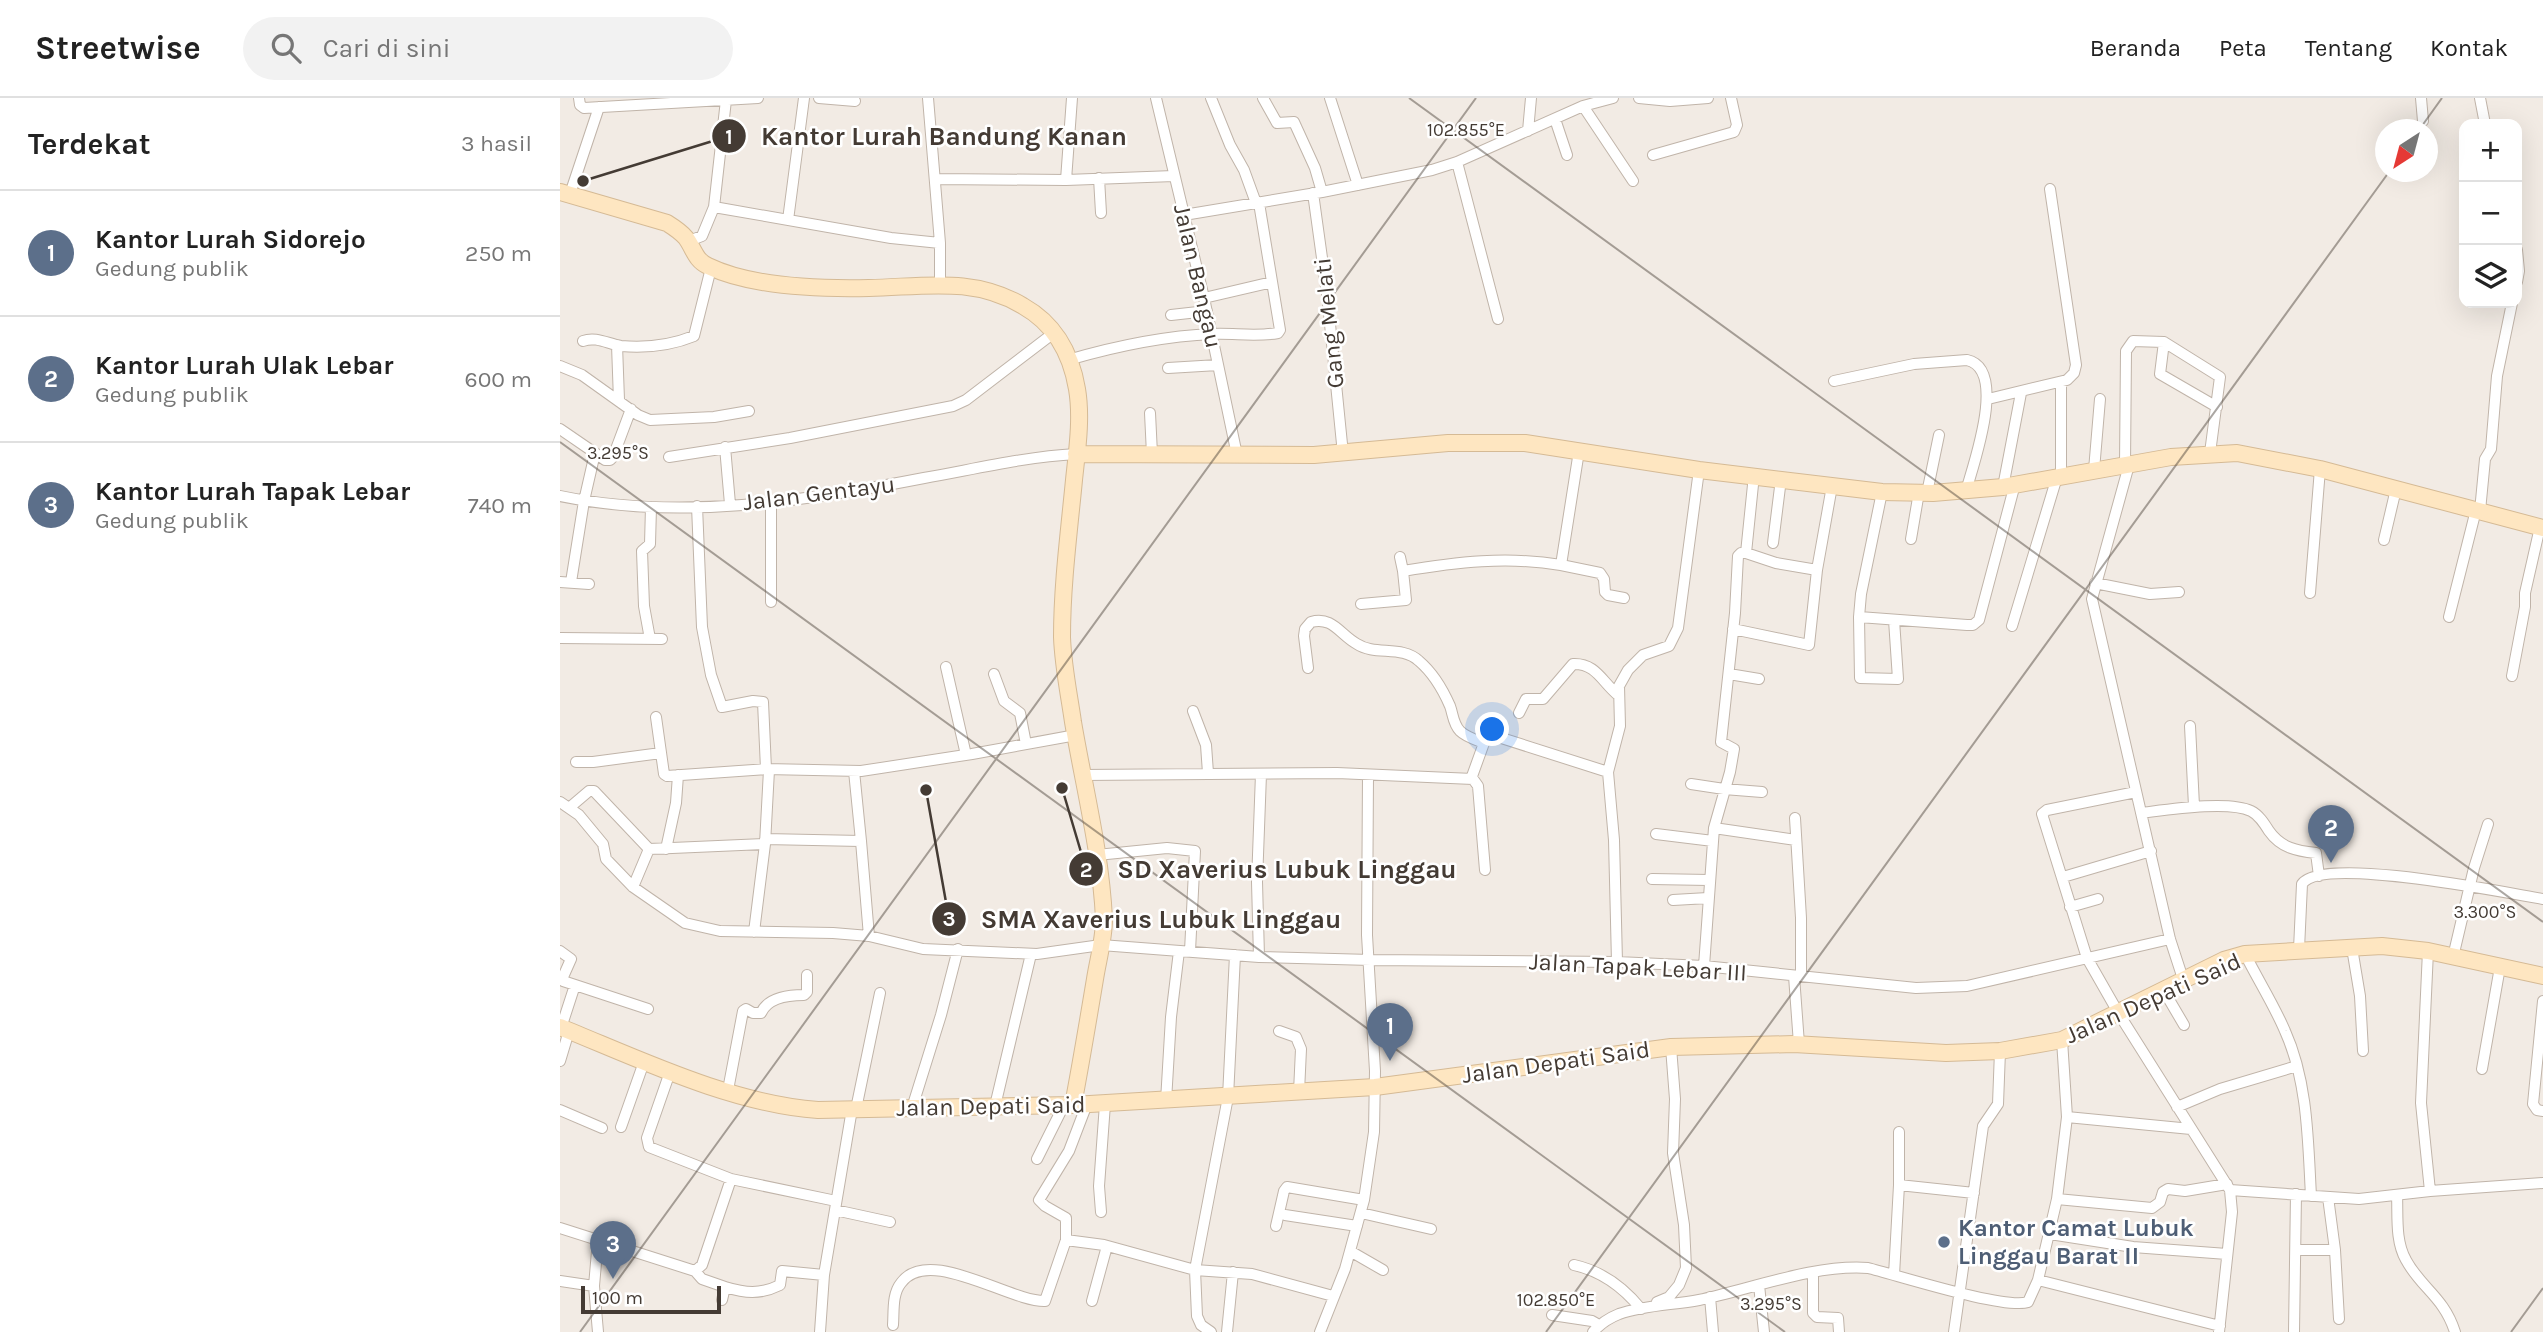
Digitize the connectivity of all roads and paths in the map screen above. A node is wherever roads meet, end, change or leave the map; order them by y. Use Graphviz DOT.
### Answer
graph roads {
  1 [pos="579,98"];
  2 [pos="758,98"];
  3 [pos="804,98"];
  4 [pos="818,98"];
  5 [pos="928,98"];
  6 [pos="1072,98"];
  7 [pos="1156,98"];
  8 [pos="1211,98"];
  9 [pos="1263,98"];
  10 [pos="1330,98"];
  11 [pos="1531,98"];
  12 [pos="1613,98"];
  13 [pos="1639,98"];
  14 [pos="1708,98"];
  15 [pos="1731,98"];
  16 [pos="2421,98"];
  17 [pos="2480,98"];
  18 [pos="726,100"];
  19 [pos="855,101"];
  20 [pos="1583,106"];
  21 [pos="598,107"];
  22 [pos="2423,119"];
  23 [pos="2485,119"];
  24 [pos="1555,120"];
  25 [pos="1528,131"];
  26 [pos="1567,155"];
  27 [pos="1653,155"];
  28 [pos="1457,162"];
  29 [pos="1174,176"];
  30 [pos="1099,178"];
  31 [pos="935,179"];
  32 [pos="1066,180"];
  33 [pos="1633,181"];
  34 [pos="1359,185"];
  35 [pos="2050,189"];
  36 [pos="565,193"];
  37 [pos="1318,193"];
  38 [pos="1257,203"];
  39 [pos="714,207"];
  40 [pos="1101,213"];
  41 [pos="1184,215"];
  42 [pos="788,220"];
  43 [pos="688,241"];
  44 [pos="940,243"];
  45 [pos="711,268"];
  46 [pos="1272,282"];
  47 [pos="940,284"];
  48 [pos="1204,299"];
  49 [pos="2511,308"];
  50 [pos="1207,312"];
  51 [pos="1171,315"];
  52 [pos="1498,319"];
  53 [pos="1055,332"];
  54 [pos="1212,334"];
  55 [pos="583,341"];
  56 [pos="2164,342"];
  57 [pos="617,345"];
  58 [pos="1068,360"];
  59 [pos="1218,365"];
  60 [pos="560,366"];
  61 [pos="1168,368"];
  62 [pos="1834,381"];
  63 [pos="2061,382"];
  64 [pos="2021,393"];
  65 [pos="1988,399"];
  66 [pos="2100,399"];
  67 [pos="619,400"];
  68 [pos="2217,407"];
  69 [pos="631,410"];
  70 [pos="749,411"];
  71 [pos="1150,414"];
  72 [pos="560,429"];
  73 [pos="1939,435"];
  74 [pos="726,447"];
  75 [pos="1579,451"];
  76 [pos="595,453"];
  77 [pos="2210,453"];
  78 [pos="1076,454"];
  79 [pos="1152,454"];
  80 [pos="1343,454"];
  81 [pos="1237,455"];
  82 [pos="669,457"];
  83 [pos="2127,465"];
  84 [pos="1699,470"];
  85 [pos="2094,470"];
  86 [pos="2320,470"];
  87 [pos="1754,475"];
  88 [pos="2059,476"];
  89 [pos="1781,479"];
  90 [pos="2009,485"];
  91 [pos="1832,486"];
  92 [pos="2396,489"];
  93 [pos="1966,491"];
  94 [pos="1882,492"];
  95 [pos="1923,493"];
  96 [pos="560,496"];
  97 [pos="584,501"];
  98 [pos="772,502"];
  99 [pos="730,504"];
  100 [pos="698,506"];
  101 [pos="651,507"];
  102 [pos="2478,511"];
  103 [pos="2541,528"];
  104 [pos="1911,539"];
  105 [pos="2384,540"];
  106 [pos="1773,543"];
  107 [pos="1746,553"];
  108 [pos="1400,557"];
  109 [pos="1560,565"];
  110 [pos="1817,570"];
  111 [pos="1402,571"];
  112 [pos="566,582"];
  113 [pos="2095,583"];
  114 [pos="589,584"];
  115 [pos="2179,592"];
  116 [pos="2310,593"];
  117 [pos="1624,598"];
  118 [pos="771,602"];
  119 [pos="1361,604"];
  120 [pos="1859,617"];
  121 [pos="2449,617"];
  122 [pos="1894,620"];
  123 [pos="2012,626"];
  124 [pos="1734,629"];
  125 [pos="560,638"];
  126 [pos="946,667"];
  127 [pos="1307,668"];
  128 [pos="994,674"];
  129 [pos="1729,674"];
  130 [pos="2512,676"];
  131 [pos="1759,679"];
  132 [pos="1618,695"];
  133 [pos="1193,710"];
  134 [pos="1519,713"];
  135 [pos="656,717"];
  136 [pos="2190,726"];
  137 [pos="1076,735"];
  138 [pos="1484,743"];
  139 [pos="1026,744"];
  140 [pos="661,753"];
  141 [pos="965,755"];
  142 [pos="576,762"];
  143 [pos="767,769"];
  144 [pos="855,771"];
  145 [pos="1608,772"];
  146 [pos="1208,774"];
  147 [pos="1261,774"];
  148 [pos="678,775"];
  149 [pos="1082,775"];
  150 [pos="1368,776"];
  151 [pos="1471,779"];
  152 [pos="1691,784"];
  153 [pos="1724,789"];
  154 [pos="1762,792"];
  155 [pos="2136,792"];
  156 [pos="2194,806"];
  157 [pos="564,807"];
  158 [pos="2141,813"];
  159 [pos="1795,818"];
  160 [pos="2488,824"];
  161 [pos="1714,828"];
  162 [pos="1656,834"];
  163 [pos="1796,840"];
  164 [pos="862,841"];
  165 [pos="1713,841"];
  166 [pos="765,842"];
  167 [pos="649,849"];
  168 [pos="666,849"];
  169 [pos="2151,851"];
  170 [pos="1097,855"];
  171 [pos="1485,870"];
  172 [pos="2319,876"];
  173 [pos="2063,877"];
  174 [pos="1652,878"];
  175 [pos="1709,880"];
  176 [pos="2470,886"];
  177 [pos="633,887"];
  178 [pos="1708,898"];
  179 [pos="2098,899"];
  180 [pos="2543,899"];
  181 [pos="1673,900"];
  182 [pos="2070,907"];
  183 [pos="754,932"];
  184 [pos="869,936"];
  185 [pos="2170,939"];
  186 [pos="1101,945"];
  187 [pos="2352,948"];
  188 [pos="958,949"];
  189 [pos="2300,949"];
  190 [pos="560,951"];
  191 [pos="1185,951"];
  192 [pos="2428,951"];
  193 [pos="1031,954"];
  194 [pos="2245,954"];
  195 [pos="1235,955"];
  196 [pos="1259,957"];
  197 [pos="2453,957"];
  198 [pos="2087,958"];
  199 [pos="1369,960"];
  200 [pos="1617,962"];
  201 [pos="1704,966"];
  202 [pos="2500,967"];
  203 [pos="807,975"];
  204 [pos="1798,976"];
  205 [pos="2543,976"];
  206 [pos="2184,982"];
  207 [pos="575,985"];
  208 [pos="2164,991"];
  209 [pos="880,993"];
  210 [pos="2543,1001"];
  211 [pos="648,1009"];
  212 [pos="2119,1014"];
  213 [pos="2184,1025"];
  214 [pos="563,1028"];
  215 [pos="1279,1031"];
  216 [pos="2062,1040"];
  217 [pos="1799,1044"];
  218 [pos="1671,1047"];
  219 [pos="2000,1051"];
  220 [pos="2362,1051"];
  221 [pos="560,1061"];
  222 [pos="644,1062"];
  223 [pos="2297,1066"];
  224 [pos="2482,1069"];
  225 [pos="670,1072"];
  226 [pos="1374,1087"];
  227 [pos="728,1090"];
  228 [pos="1299,1092"];
  229 [pos="1228,1097"];
  230 [pos="1166,1101"];
  231 [pos="1105,1104"];
  232 [pos="1075,1105"];
  233 [pos="995,1106"];
  234 [pos="2177,1107"];
  235 [pos="912,1108"];
  236 [pos="854,1109"];
  237 [pos="560,1110"];
  238 [pos="2543,1111"];
  239 [pos="2067,1117"];
  240 [pos="621,1127"];
  241 [pos="601,1128"];
  242 [pos="2191,1129"];
  243 [pos="1899,1132"];
  244 [pos="1037,1159"];
  245 [pos="731,1179"];
  246 [pos="2543,1183"];
  247 [pos="1899,1185"];
  248 [pos="2229,1187"];
  249 [pos="2430,1191"];
  250 [pos="1974,1193"];
  251 [pos="2296,1195"];
  252 [pos="2397,1195"];
  253 [pos="2311,1196"];
  254 [pos="2328,1197"];
  255 [pos="2057,1199"];
  256 [pos="1364,1200"];
  257 [pos="836,1205"];
  258 [pos="1101,1212"];
  259 [pos="1361,1213"];
  260 [pos="1285,1215"];
  261 [pos="890,1222"];
  262 [pos="1276,1226"];
  263 [pos="1357,1226"];
  264 [pos="560,1228"];
  265 [pos="1432,1229"];
  266 [pos="2050,1234"];
  267 [pos="598,1240"];
  268 [pos="1066,1240"];
  269 [pos="1107,1246"];
  270 [pos="2296,1250"];
  271 [pos="2335,1250"];
  272 [pos="1350,1251"];
  273 [pos="2227,1254"];
  274 [pos="1574,1265"];
  275 [pos="1195,1270"];
  276 [pos="1383,1270"];
  277 [pos="695,1271"];
  278 [pos="1233,1272"];
  279 [pos="1813,1273"];
  280 [pos="824,1275"];
  281 [pos="1894,1275"];
  282 [pos="2038,1280"];
  283 [pos="560,1282"];
  284 [pos="1759,1285"];
  285 [pos="594,1286"];
  286 [pos="724,1287"];
  287 [pos="1959,1292"];
  288 [pos="1333,1296"];
  289 [pos="1710,1297"];
  290 [pos="723,1300"];
  291 [pos="1092,1301"];
  292 [pos="1645,1308"];
  293 [pos="1552,1315"];
  294 [pos="2339,1320"];
  295 [pos="892,1325"];
  296 [pos="1596,1328"];
  297 [pos="2220,1329"];
  298 [pos="1203,1330"];
  299 [pos="598,1332"];
  300 [pos="820,1332"];
  301 [pos="1227,1332"];
  302 [pos="1320,1332"];
  303 [pos="1713,1332"];
  304 [pos="1764,1332"];
  305 [pos="1839,1332"];
  306 [pos="1954,1332"];
  307 [pos="2294,1332"];
  308 [pos="2455,1332"];
  1 -- 21 [label="street"];
  2 -- 18 [label="street"];
  3 -- 42 [label="street"];
  4 -- 19 [label="street"];
  5 -- 31 [label="street"];
  6 -- 32 [label="street"];
  7 -- 29 [label="street, Jalan Bangau"];
  8 -- 38 [label="street"];
  9 -- 37 [label="street, Gang Melati"];
  10 -- 34 [label="street"];
  11 -- 25 [label="street"];
  12 -- 20 [label="street"];
  13 -- 14 [label="street"];
  15 -- 27 [label="street"];
  16 -- 22 [label="street"];
  17 -- 23 [label="street"];
  18 -- 21 [label="street"];
  18 -- 39 [label="street"];
  20 -- 24 [label="street"];
  20 -- 33 [label="street"];
  21 -- 36 [label="street"];
  24 -- 25 [label="street"];
  24 -- 26 [label="street"];
  25 -- 28 [label="street"];
  28 -- 34 [label="street"];
  28 -- 52 [label="street"];
  29 -- 30 [label="street"];
  29 -- 41 [label="street, Jalan Bangau"];
  30 -- 32 [label="street"];
  30 -- 40 [label="street"];
  31 -- 32 [label="street"];
  31 -- 44 [label="street"];
  34 -- 37 [label="street"];
  35 -- 63 [label="street"];
  36 -- 43 [label="street"];
  37 -- 38 [label="street"];
  37 -- 80 [label="street, Gang Melati"];
  38 -- 41 [label="street"];
  38 -- 46 [label="street"];
  39 -- 42 [label="street"];
  39 -- 43 [label="street"];
  41 -- 48 [label="street, Jalan Bangau"];
  42 -- 44 [label="street"];
  43 -- 45 [label="street"];
  44 -- 47 [label="street"];
  45 -- 47 [label="street"];
  45 -- 57 [label="street"];
  46 -- 48 [label="street"];
  46 -- 54 [label="street"];
  47 -- 53 [label="street"];
  48 -- 50 [label="street, Jalan Bangau"];
  49 -- 102 [label="street"];
  50 -- 51 [label="street"];
  50 -- 54 [label="street, Jalan Bangau"];
  53 -- 58 [label="street"];
  53 -- 74 [label="street"];
  54 -- 58 [label="street"];
  54 -- 59 [label="street, Jalan Bangau"];
  55 -- 57 [label="street"];
  56 -- 68 [label="street"];
  56 -- 68 [label="street"];
  56 -- 83 [label="street"];
  57 -- 67 [label="street"];
  58 -- 78 [label="street"];
  59 -- 61 [label="street"];
  59 -- 81 [label="street, Jalan Bangau"];
  60 -- 67 [label="street"];
  62 -- 65 [label="street"];
  63 -- 64 [label="street"];
  63 -- 88 [label="street"];
  64 -- 65 [label="street"];
  64 -- 90 [label="street"];
  65 -- 93 [label="street"];
  66 -- 85 [label="street"];
  67 -- 69 [label="street"];
  68 -- 77 [label="street"];
  69 -- 70 [label="street"];
  69 -- 76 [label="street"];
  71 -- 79 [label="street"];
  72 -- 76 [label="street"];
  73 -- 95 [label="street"];
  74 -- 82 [label="street"];
  74 -- 99 [label="street"];
  75 -- 80 [label="street"];
  75 -- 84 [label="street"];
  75 -- 109 [label="street"];
  76 -- 97 [label="street"];
  77 -- 83 [label="street"];
  77 -- 86 [label="street"];
  78 -- 79 [label="street"];
  78 -- 98 [label="street, Jalan Gentayu"];
  78 -- 137 [label="street"];
  79 -- 81 [label="street"];
  80 -- 81 [label="street"];
  83 -- 85 [label="street"];
  83 -- 113 [label="street"];
  84 -- 87 [label="street"];
  84 -- 132 [label="street"];
  85 -- 88 [label="street"];
  86 -- 92 [label="street"];
  86 -- 116 [label="street"];
  87 -- 89 [label="street"];
  87 -- 107 [label="street"];
  88 -- 90 [label="street"];
  88 -- 123 [label="street"];
  89 -- 91 [label="street"];
  89 -- 106 [label="street"];
  90 -- 93 [label="street"];
  90 -- 122 [label="street"];
  91 -- 94 [label="street"];
  91 -- 110 [label="street"];
  92 -- 102 [label="street"];
  92 -- 105 [label="street"];
  93 -- 95 [label="street"];
  94 -- 95 [label="street"];
  94 -- 120 [label="street"];
  95 -- 104 [label="street"];
  96 -- 97 [label="street, Jalan Gentayu"];
  97 -- 101 [label="street, Jalan Gentayu"];
  97 -- 112 [label="street"];
  98 -- 99 [label="street, Jalan Gentayu"];
  98 -- 118 [label="street"];
  99 -- 100 [label="street, Jalan Gentayu"];
  100 -- 101 [label="street, Jalan Gentayu"];
  100 -- 143 [label="street"];
  101 -- 125 [label="street"];
  102 -- 103 [label="street"];
  102 -- 121 [label="street"];
  103 -- 130 [label="street"];
  107 -- 110 [label="street"];
  107 -- 124 [label="street"];
  108 -- 111 [label="street"];
  109 -- 111 [label="street"];
  109 -- 117 [label="street"];
  110 -- 124 [label="street"];
  111 -- 119 [label="street"];
  112 -- 114 [label="street"];
  113 -- 115 [label="street"];
  113 -- 155 [label="street"];
  120 -- 122 [label="street"];
  120 -- 122 [label="street"];
  124 -- 129 [label="street"];
  126 -- 141 [label="street"];
  127 -- 138 [label="street"];
  128 -- 139 [label="street"];
  129 -- 131 [label="street"];
  129 -- 153 [label="street"];
  132 -- 134 [label="street"];
  132 -- 145 [label="street"];
  133 -- 146 [label="street"];
  135 -- 140 [label="street"];
  136 -- 156 [label="street"];
  137 -- 139 [label="street"];
  137 -- 149 [label="street"];
  138 -- 145 [label="street"];
  138 -- 151 [label="street"];
  139 -- 141 [label="street"];
  140 -- 142 [label="street"];
  140 -- 148 [label="street"];
  141 -- 144 [label="street"];
  143 -- 144 [label="street"];
  143 -- 148 [label="street"];
  143 -- 166 [label="street"];
  144 -- 164 [label="street"];
  145 -- 200 [label="street"];
  146 -- 147 [label="street"];
  146 -- 149 [label="street"];
  147 -- 150 [label="street"];
  147 -- 196 [label="street"];
  148 -- 168 [label="street"];
  149 -- 170 [label="street"];
  150 -- 151 [label="street"];
  150 -- 199 [label="street"];
  151 -- 171 [label="street"];
  152 -- 153 [label="street"];
  153 -- 154 [label="street"];
  153 -- 161 [label="street"];
  155 -- 158 [label="street"];
  155 -- 173 [label="street"];
  156 -- 158 [label="street"];
  156 -- 172 [label="street"];
  157 -- 167 [label="street"];
  157 -- 177 [label="street, Jalan Tapak Lebar III"];
  158 -- 169 [label="street"];
  159 -- 163 [label="street"];
  160 -- 176 [label="street"];
  161 -- 163 [label="street"];
  161 -- 165 [label="street"];
  162 -- 165 [label="street"];
  163 -- 204 [label="street"];
  164 -- 166 [label="street"];
  164 -- 184 [label="street"];
  165 -- 175 [label="street"];
  166 -- 168 [label="street"];
  166 -- 183 [label="street"];
  167 -- 168 [label="street"];
  167 -- 177 [label="street"];
  169 -- 173 [label="street"];
  169 -- 185 [label="street"];
  170 -- 186 [label="street"];
  170 -- 191 [label="street"];
  172 -- 176 [label="street"];
  172 -- 189 [label="street"];
  173 -- 182 [label="street"];
  174 -- 175 [label="street"];
  175 -- 178 [label="street"];
  176 -- 180 [label="street"];
  176 -- 197 [label="street"];
  177 -- 183 [label="street, Jalan Tapak Lebar III"];
  178 -- 181 [label="street"];
  178 -- 201 [label="street"];
  179 -- 182 [label="street"];
  182 -- 198 [label="street"];
  183 -- 184 [label="street, Jalan Tapak Lebar III"];
  184 -- 188 [label="street, Jalan Tapak Lebar III"];
  185 -- 198 [label="street, Jalan Tapak Lebar III"];
  185 -- 206 [label="street"];
  186 -- 191 [label="street, Jalan Tapak Lebar III"];
  186 -- 193 [label="street, Jalan Tapak Lebar III"];
  186 -- 232 [label="street"];
  187 -- 189 [label="street, Jalan Depati Said"];
  187 -- 192 [label="street, Jalan Depati Said"];
  187 -- 220 [label="street"];
  188 -- 193 [label="street, Jalan Tapak Lebar III"];
  188 -- 235 [label="street"];
  189 -- 194 [label="street, Jalan Depati Said"];
  190 -- 207 [label="street"];
  191 -- 195 [label="street, Jalan Tapak Lebar III"];
  191 -- 230 [label="street"];
  192 -- 197 [label="street, Jalan Depati Said"];
  192 -- 249 [label="street"];
  193 -- 233 [label="street"];
  194 -- 206 [label="street, Jalan Depati Said"];
  194 -- 223 [label="street"];
  195 -- 196 [label="street, Jalan Tapak Lebar III"];
  195 -- 229 [label="street"];
  196 -- 199 [label="street, Jalan Tapak Lebar III"];
  197 -- 202 [label="street, Jalan Depati Said"];
  198 -- 204 [label="street, Jalan Tapak Lebar III"];
  198 -- 212 [label="street"];
  199 -- 200 [label="street, Jalan Tapak Lebar III"];
  199 -- 226 [label="street"];
  200 -- 201 [label="street, Jalan Tapak Lebar III"];
  201 -- 204 [label="street, Jalan Tapak Lebar III"];
  202 -- 205 [label="street, Jalan Depati Said"];
  202 -- 224 [label="street"];
  203 -- 227 [label="street"];
  204 -- 217 [label="street"];
  206 -- 208 [label="street, Jalan Depati Said"];
  207 -- 211 [label="street"];
  207 -- 214 [label="street"];
  208 -- 212 [label="street, Jalan Depati Said"];
  208 -- 213 [label="street"];
  209 -- 236 [label="street"];
  210 -- 238 [label="street"];
  212 -- 216 [label="street, Jalan Depati Said"];
  212 -- 234 [label="street"];
  214 -- 221 [label="street"];
  214 -- 222 [label="street, Jalan Depati Said"];
  215 -- 228 [label="street"];
  216 -- 219 [label="street, Jalan Depati Said"];
  216 -- 239 [label="street"];
  217 -- 218 [label="street, Jalan Depati Said"];
  217 -- 219 [label="street, Jalan Depati Said"];
  218 -- 226 [label="street, Jalan Depati Said"];
  218 -- 292 [label="street"];
  219 -- 250 [label="street"];
  222 -- 225 [label="street, Jalan Depati Said"];
  222 -- 240 [label="street"];
  223 -- 234 [label="street"];
  223 -- 253 [label="street"];
  225 -- 227 [label="street, Jalan Depati Said"];
  225 -- 245 [label="street"];
  226 -- 228 [label="street, Jalan Depati Said"];
  226 -- 256 [label="street"];
  227 -- 236 [label="street, Jalan Depati Said"];
  228 -- 229 [label="street, Jalan Depati Said"];
  229 -- 230 [label="street, Jalan Depati Said"];
  229 -- 275 [label="street"];
  230 -- 231 [label="street, Jalan Depati Said"];
  231 -- 232 [label="street, Jalan Depati Said"];
  231 -- 258 [label="street"];
  232 -- 233 [label="street, Jalan Depati Said"];
  232 -- 244 [label="street"];
  232 -- 268 [label="street"];
  233 -- 235 [label="street, Jalan Depati Said"];
  234 -- 242 [label="street"];
  235 -- 236 [label="street, Jalan Depati Said"];
  236 -- 257 [label="street"];
  237 -- 241 [label="street"];
  239 -- 242 [label="street"];
  239 -- 255 [label="street"];
  242 -- 248 [label="street"];
  243 -- 247 [label="street"];
  245 -- 257 [label="street"];
  245 -- 277 [label="street"];
  246 -- 249 [label="street"];
  247 -- 250 [label="street"];
  247 -- 281 [label="street"];
  248 -- 251 [label="street"];
  248 -- 255 [label="street"];
  248 -- 273 [label="street"];
  249 -- 252 [label="street"];
  250 -- 287 [label="street"];
  251 -- 253 [label="street"];
  251 -- 270 [label="street"];
  252 -- 254 [label="street"];
  252 -- 308 [label="street"];
  253 -- 254 [label="street"];
  254 -- 271 [label="street"];
  255 -- 266 [label="street"];
  256 -- 259 [label="street"];
  256 -- 262 [label="street"];
  257 -- 261 [label="street"];
  257 -- 280 [label="street"];
  259 -- 263 [label="street"];
  259 -- 265 [label="street"];
  260 -- 263 [label="street"];
  263 -- 272 [label="street"];
  264 -- 267 [label="street"];
  266 -- 273 [label="street"];
  266 -- 282 [label="street"];
  267 -- 277 [label="street"];
  267 -- 285 [label="street"];
  268 -- 269 [label="street"];
  268 -- 295 [label="street"];
  269 -- 275 [label="street"];
  269 -- 291 [label="street"];
  270 -- 271 [label="street"];
  270 -- 307 [label="street"];
  271 -- 294 [label="street"];
  272 -- 276 [label="street"];
  272 -- 288 [label="street"];
  273 -- 297 [label="street"];
  274 -- 292 [label="street"];
  275 -- 278 [label="street"];
  275 -- 298 [label="street"];
  277 -- 286 [label="street"];
  278 -- 288 [label="street"];
  278 -- 301 [label="street"];
  279 -- 281 [label="street"];
  279 -- 284 [label="street"];
  279 -- 305 [label="street"];
  280 -- 286 [label="street"];
  280 -- 300 [label="street"];
  281 -- 287 [label="street"];
  282 -- 287 [label="street"];
  282 -- 297 [label="street"];
  283 -- 285 [label="street"];
  284 -- 289 [label="street"];
  284 -- 304 [label="street"];
  285 -- 299 [label="street"];
  286 -- 290 [label="street"];
  287 -- 306 [label="street"];
  288 -- 302 [label="street"];
  289 -- 292 [label="street"];
  289 -- 303 [label="street"];
  292 -- 296 [label="street"];
  293 -- 296 [label="street"];
}
